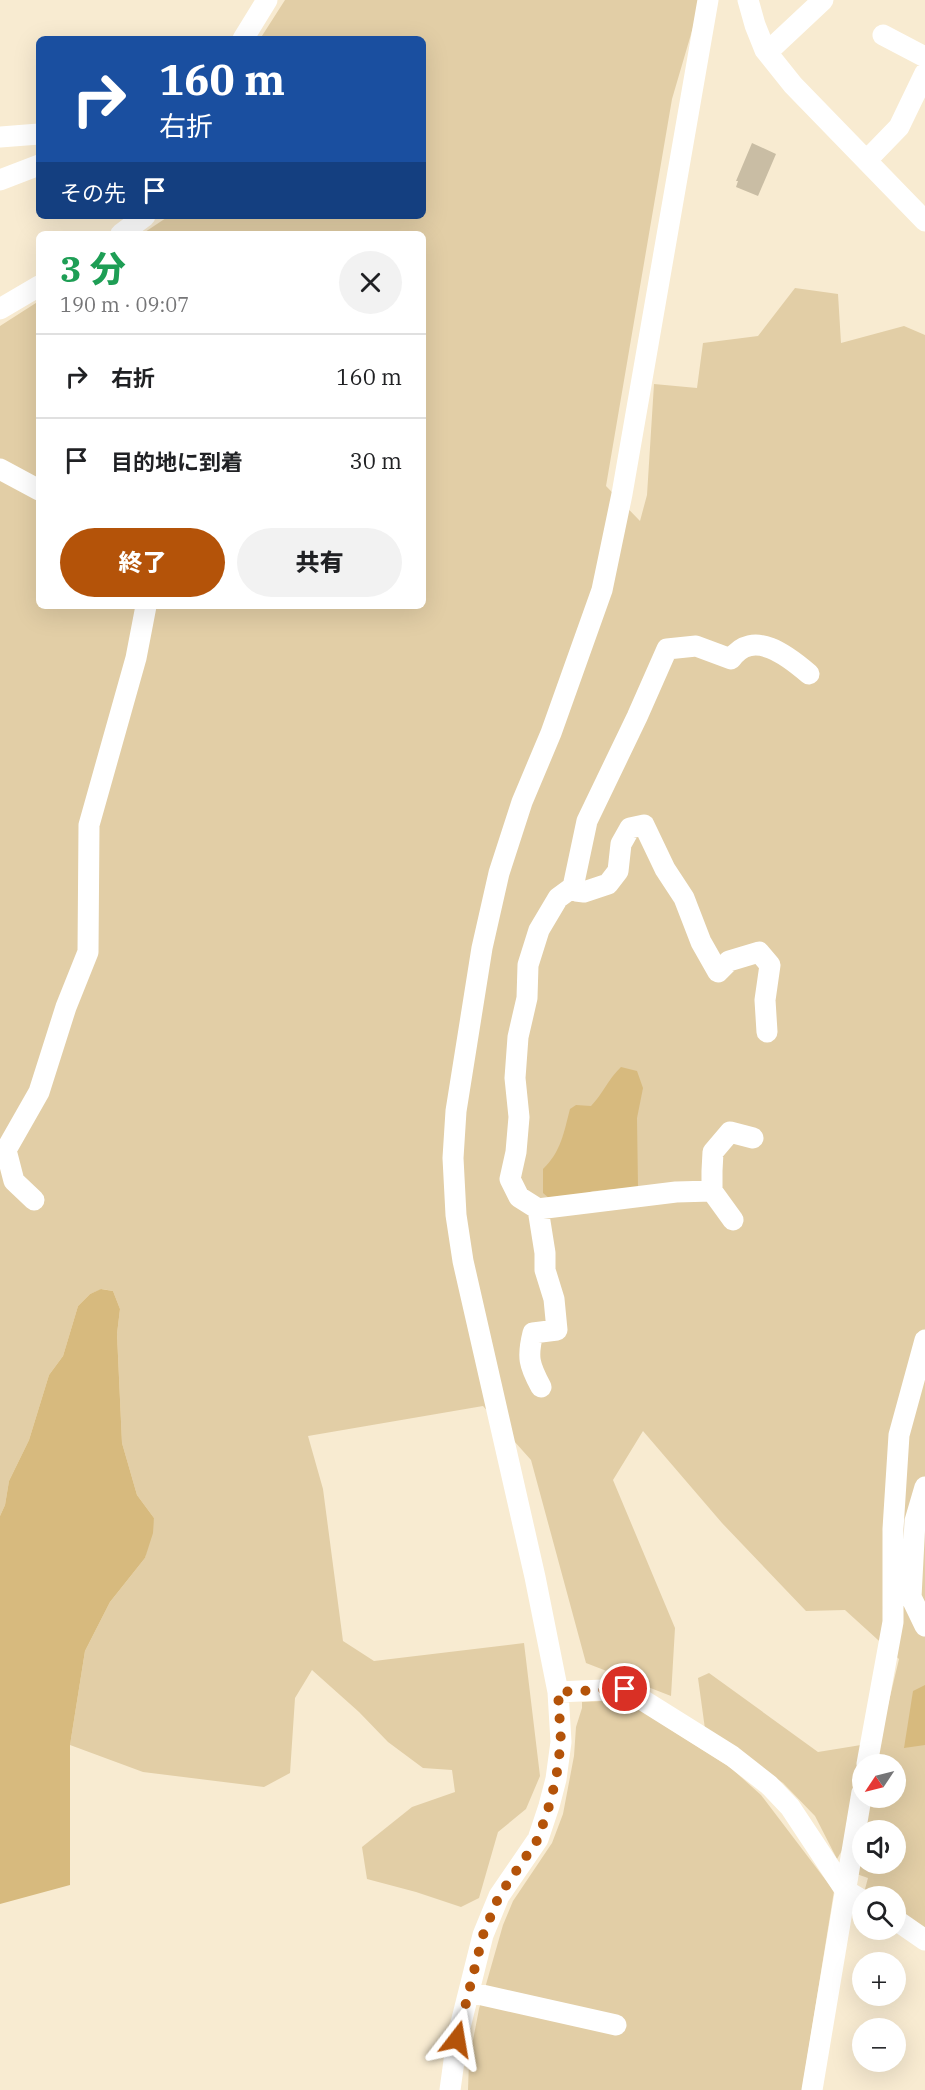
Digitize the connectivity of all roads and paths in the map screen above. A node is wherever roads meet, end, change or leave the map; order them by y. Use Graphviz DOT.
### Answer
graph roads {
  1 [pos="267,0"];
  2 [pos="708,0"];
  3 [pos="748,0"];
  4 [pos="823,0"];
  5 [pos="883,35"];
  6 [pos="245,36"];
  7 [pos="765,50"];
  8 [pos="925,57"];
  9 [pos="925,73"];
  10 [pos="36,134"];
  11 [pos="0,137"];
  12 [pos="867,160"];
  13 [pos="36,166"];
  14 [pos="0,180"];
  15 [pos="141,219"];
  16 [pos="925,221"];
  17 [pos="125,231"];
  18 [pos="36,288"];
  19 [pos="0,309"];
  20 [pos="0,469"];
  21 [pos="36,488"];
  22 [pos="145,609"];
  23 [pos="809,674"];
  24 [pos="576,891"];
  25 [pos="767,1032"];
  26 [pos="753,1138"];
  27 [pos="712,1191"];
  28 [pos="34,1200"];
  29 [pos="538,1209"];
  30 [pos="733,1220"];
  31 [pos="925,1340"];
  32 [pos="541,1387"];
  33 [pos="925,1487"];
  34 [pos="925,1626"];
  35 [pos="558,1692"];
  36 [pos="869,1754"];
  37 [pos="861,1808"];
  38 [pos="855,1886"];
  39 [pos="852,1892"];
  40 [pos="852,1904"];
  41 [pos="906,1927"];
  42 [pos="925,1940"];
  43 [pos="468,1992"];
  44 [pos="616,2025"];
  45 [pos="450,2090"];
  46 [pos="812,2090"];
  1 -- 6 [label="street"];
  2 -- 35 [label="street"];
  3 -- 7 [label="street"];
  4 -- 7 [label="street"];
  5 -- 8 [label="street"];
  7 -- 12 [label="street"];
  9 -- 12 [label="street"];
  10 -- 11 [label="street"];
  12 -- 16 [label="street"];
  13 -- 14 [label="street"];
  15 -- 17 [label="street"];
  18 -- 19 [label="street"];
  20 -- 21 [label="street"];
  22 -- 28 [label="street"];
  23 -- 29 [label="street"];
  24 -- 25 [label="street"];
  26 -- 27 [label="street"];
  27 -- 29 [label="street"];
  27 -- 30 [label="street"];
  29 -- 32 [label="street"];
  31 -- 36 [label="street"];
  33 -- 34 [label="street"];
  35 -- 39 [label="street"];
  35 -- 43 [label="street"];
  37 -- 38 [label="street"];
  40 -- 46 [label="street"];
  41 -- 42 [label="street"];
  43 -- 44 [label="street"];
  43 -- 45 [label="street"];
}
